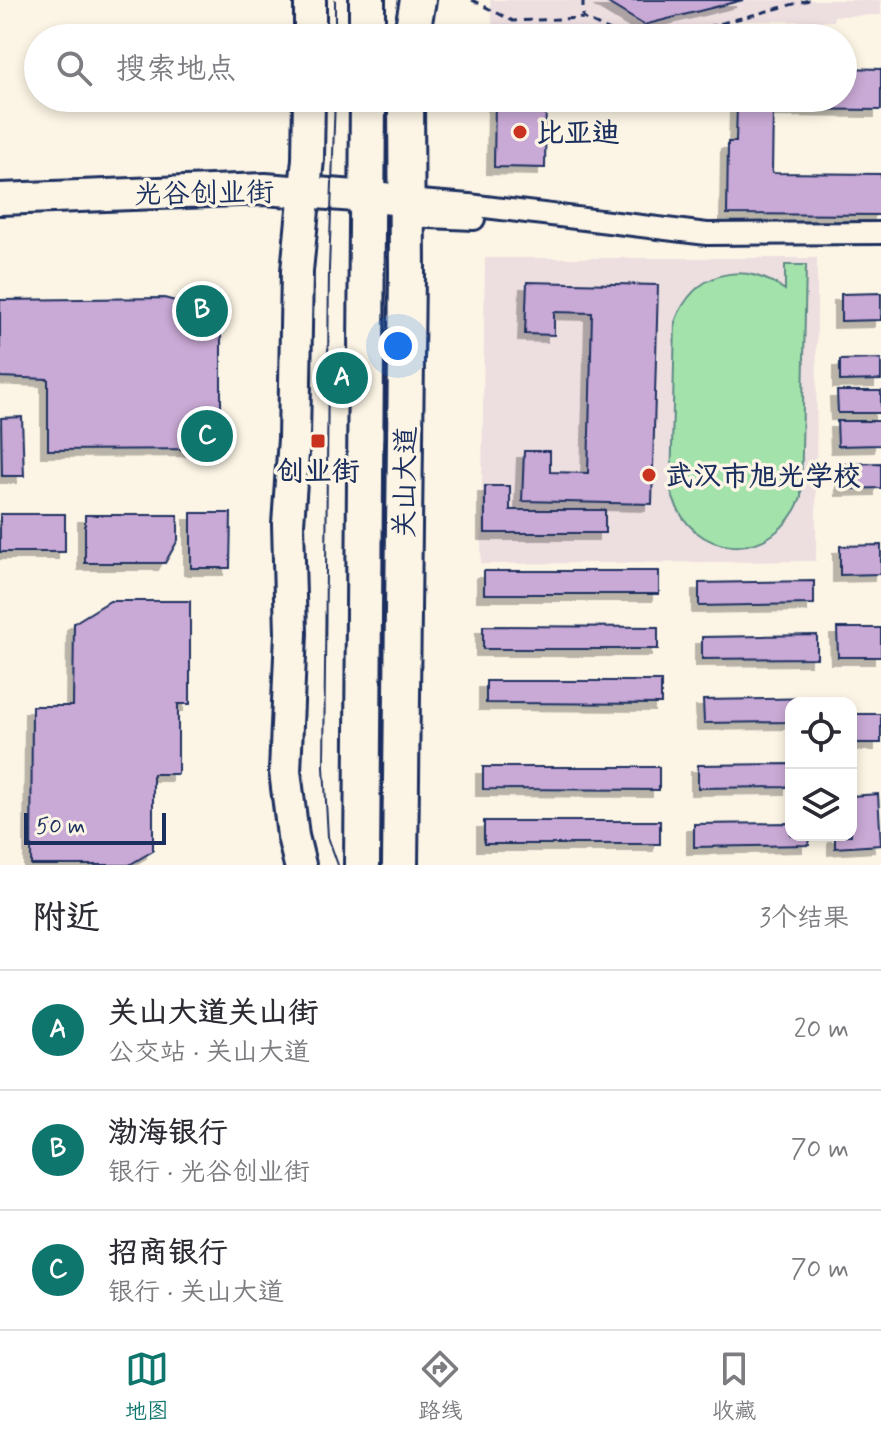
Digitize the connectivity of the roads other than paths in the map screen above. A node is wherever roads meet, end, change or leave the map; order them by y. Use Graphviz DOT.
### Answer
graph roads {
  1 [pos="310,0"];
  2 [pos="367,0"];
  3 [pos="406,0"];
  4 [pos="418,0"];
  5 [pos="435,0"];
  6 [pos="310,24"];
  7 [pos="367,24"];
  8 [pos="407,24"];
  9 [pos="412,24"];
  10 [pos="424,24"];
  11 [pos="308,112"];
  12 [pos="368,112"];
  13 [pos="406,112"];
  14 [pos="0,199"];
  15 [pos="304,202"];
  16 [pos="367,205"];
  17 [pos="407,208"];
  18 [pos="0,218"];
  19 [pos="881,233"];
  20 [pos="881,242"];
  21 [pos="300,865"];
  22 [pos="362,865"];
  23 [pos="400,865"];
  1 -- 6 [label="main road"];
  2 -- 7 [label="main road"];
  3 -- 8 [label="main road"];
  4 -- 9 [label="main road"];
  5 -- 10 [label="main road"];
  11 -- 15 [label="main road"];
  12 -- 16 [label="main road, 关山大道"];
  13 -- 17 [label="main road, 关山大道"];
  14 -- 15 [label="main road, 光谷创业街"];
  15 -- 16 [label="main road, 光谷创业街"];
  15 -- 18 [label="main road, 光谷创业街"];
  15 -- 21 [label="main road"];
  16 -- 17 [label="main road, 光谷创业街"];
  16 -- 22 [label="main road, 关山大道"];
  17 -- 19 [label="street"];
  17 -- 20 [label="street"];
  17 -- 23 [label="main road, 关山大道"];
}
